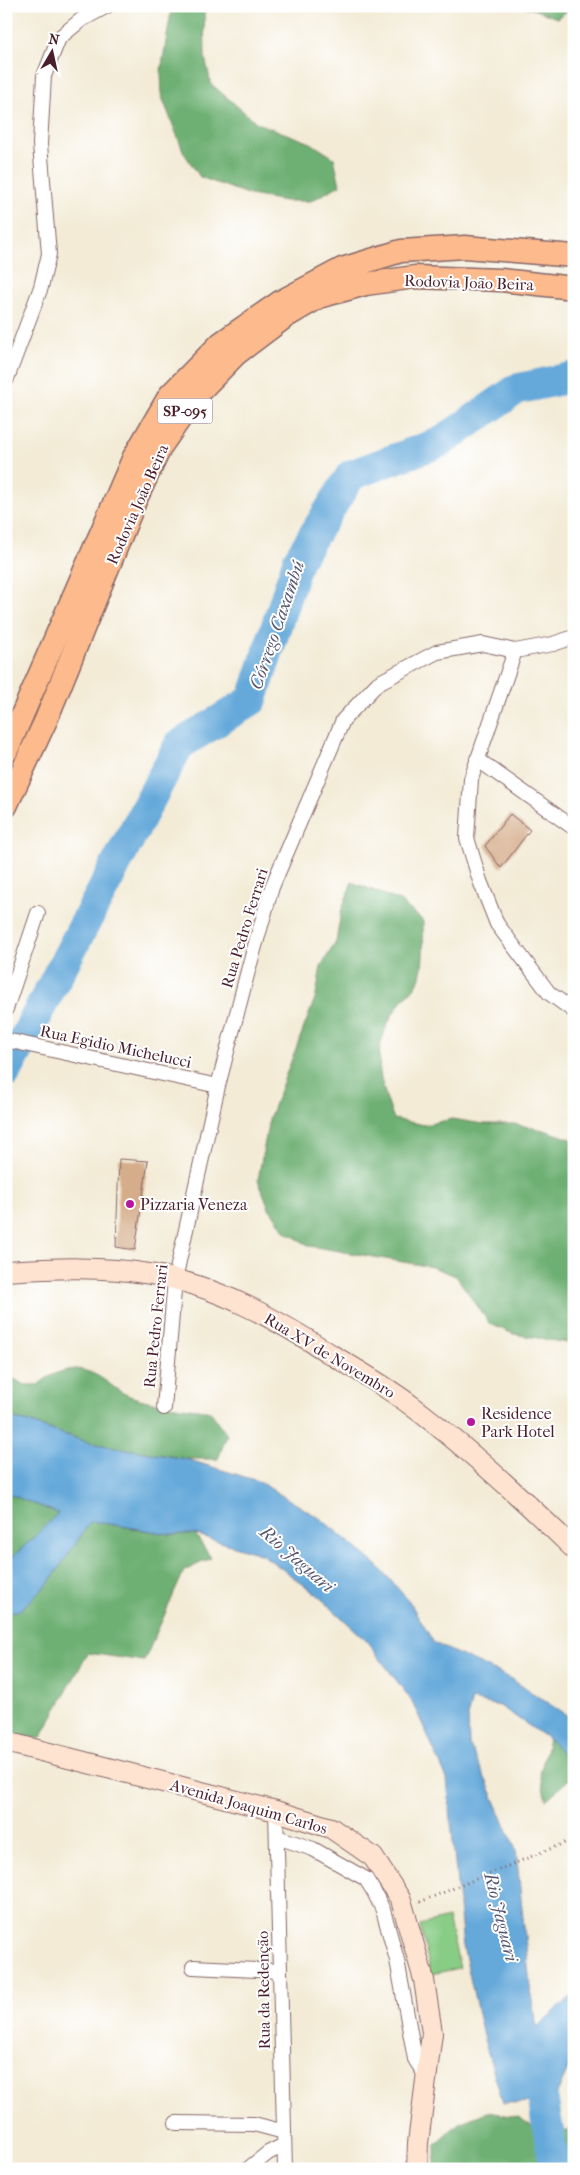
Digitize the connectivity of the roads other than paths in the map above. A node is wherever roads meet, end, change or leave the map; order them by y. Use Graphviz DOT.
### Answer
graph roads {
  1 [pos="106,6"];
  2 [pos="574,256"];
  3 [pos="574,288"];
  4 [pos="6,381"];
  5 [pos="574,637"];
  6 [pos="515,651"];
  7 [pos="6,752"];
  8 [pos="478,759"];
  9 [pos="6,806"];
  10 [pos="574,828"];
  11 [pos="38,913"];
  12 [pos="6,1009"];
  13 [pos="574,1011"];
  14 [pos="7,1040"];
  15 [pos="218,1086"];
  16 [pos="6,1271"];
  17 [pos="175,1279"];
  18 [pos="164,1408"];
  19 [pos="574,1549"];
  20 [pos="6,1742"];
  21 [pos="276,1811"];
  22 [pos="277,1837"];
  23 [pos="193,1967"];
  24 [pos="279,1971"];
  25 [pos="428,2079"];
  26 [pos="176,2123"];
  27 [pos="284,2138"];
  28 [pos="248,2169"];
  29 [pos="285,2169"];
  30 [pos="417,2169"];
  1 -- 4 [label="street"];
  2 -- 7 [label="main road, Rodovia João Beira / SP-095"];
  3 -- 9 [label="main road, Rodovia João Beira / SP-095"];
  5 -- 6 [label="street, Rua Pedro Ferrari"];
  6 -- 8 [label="street"];
  6 -- 15 [label="street, Rua Pedro Ferrari"];
  8 -- 10 [label="street"];
  8 -- 13 [label="street"];
  11 -- 12 [label="street"];
  14 -- 15 [label="street, Rua Egidio Michelucci"];
  15 -- 17 [label="street, Rua Pedro Ferrari"];
  16 -- 17 [label="street, Rua XV de Novembro"];
  17 -- 18 [label="street, Rua Pedro Ferrari"];
  17 -- 19 [label="street, Rua XV de Novembro"];
  20 -- 21 [label="street, Avenida Joaquim Carlos"];
  21 -- 22 [label="street, Rua da Redenção"];
  21 -- 25 [label="street, Avenida Joaquim Carlos"];
  22 -- 24 [label="street, Rua da Redenção"];
  22 -- 25 [label="street"];
  23 -- 24 [label="street"];
  24 -- 27 [label="street, Rua da Redenção"];
  25 -- 30 [label="street, Avenida Joaquim Carlos"];
  26 -- 27 [label="street"];
  27 -- 28 [label="street"];
  27 -- 29 [label="street, Rua da Redenção"];
}
